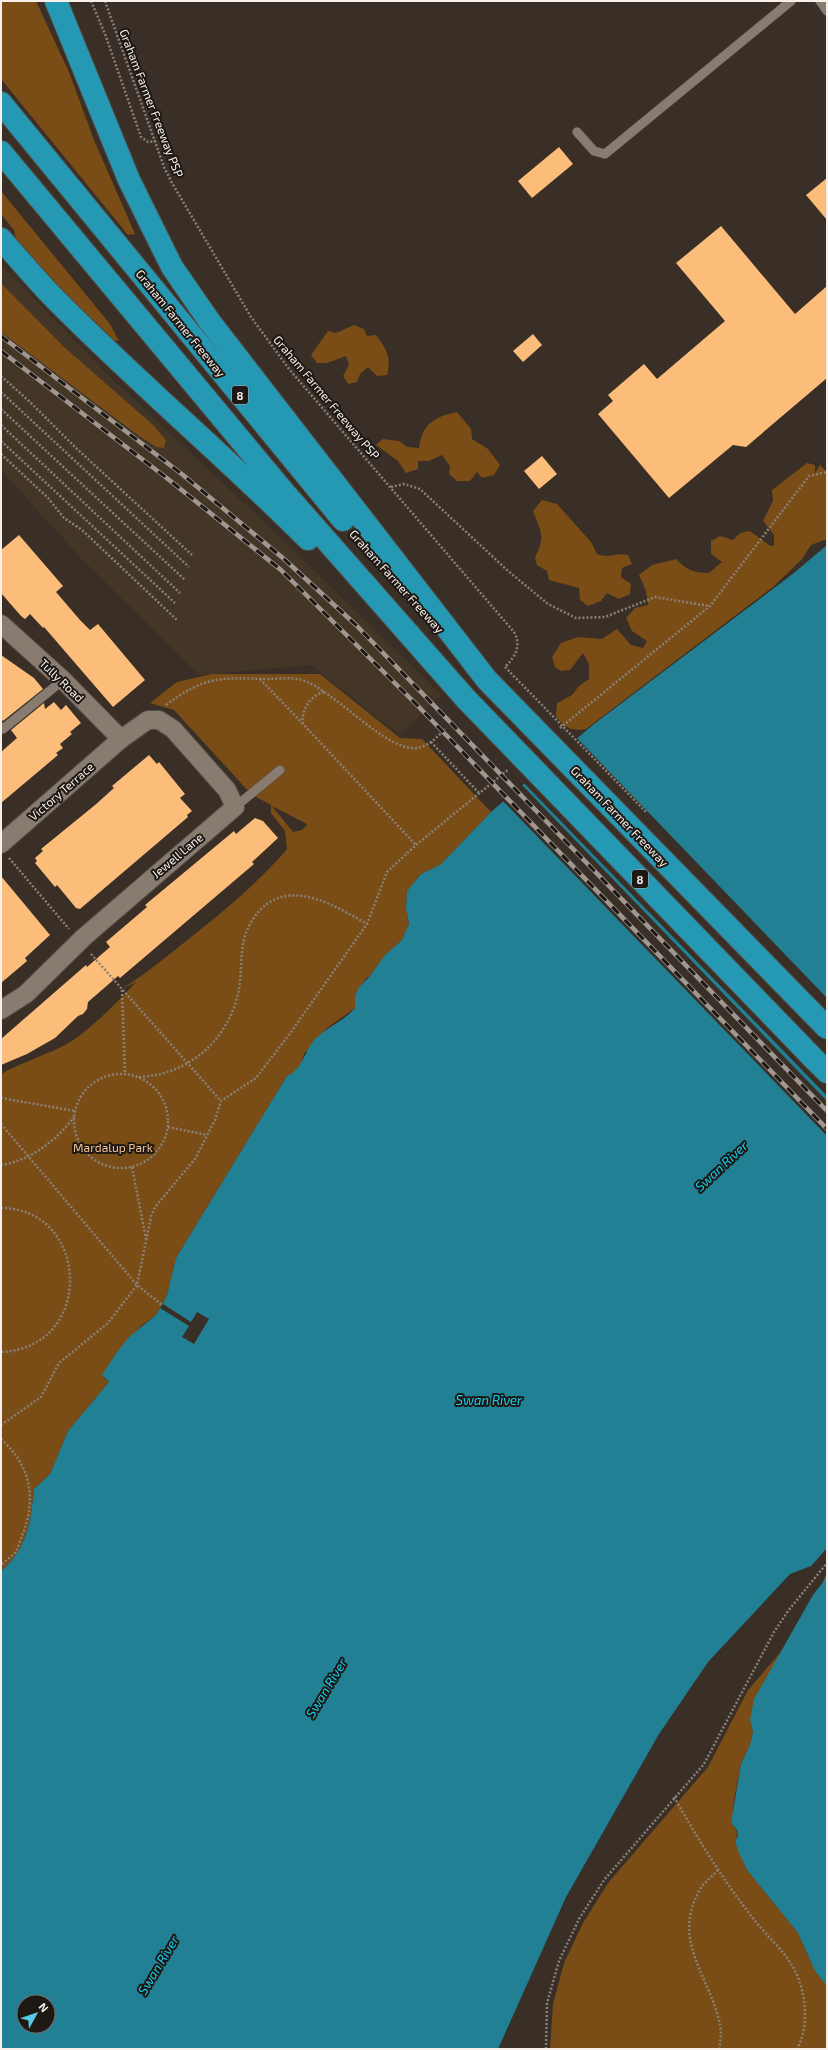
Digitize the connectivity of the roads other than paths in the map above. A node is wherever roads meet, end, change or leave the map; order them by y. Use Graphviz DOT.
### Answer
graph roads {
  1 [pos="56,1"];
  2 [pos="791,1"];
  3 [pos="820,1"];
  4 [pos="827,11"];
  5 [pos="1,103"];
  6 [pos="577,132"];
  7 [pos="1,152"];
  8 [pos="1,239"];
  9 [pos="1,624"];
  10 [pos="63,680"];
  11 [pos="487,680"];
  12 [pos="466,699"];
  13 [pos="1,727"];
  14 [pos="121,739"];
  15 [pos="280,770"];
  16 [pos="235,807"];
  17 [pos="4,836"];
  18 [pos="1,1010"];
  19 [pos="827,1028"];
  20 [pos="827,1072"];
  1 -- 11 [label="highway"];
  2 -- 6 [label="lane"];
  3 -- 4 [label="lane"];
  5 -- 11 [label="highway, Graham Farmer Freeway / 8"];
  7 -- 12 [label="highway, Graham Farmer Freeway / 8"];
  8 -- 12 [label="highway"];
  9 -- 10 [label="street, Tully Road"];
  10 -- 13 [label="lane"];
  10 -- 14 [label="street, Tully Road"];
  11 -- 19 [label="highway, Graham Farmer Freeway / 8, bridge"];
  12 -- 20 [label="highway, Graham Farmer Freeway / 8, bridge"];
  14 -- 16 [label="street"];
  14 -- 17 [label="street, Victory Terrace"];
  15 -- 16 [label="lane"];
  16 -- 18 [label="street, Jewell Lane"];
}
